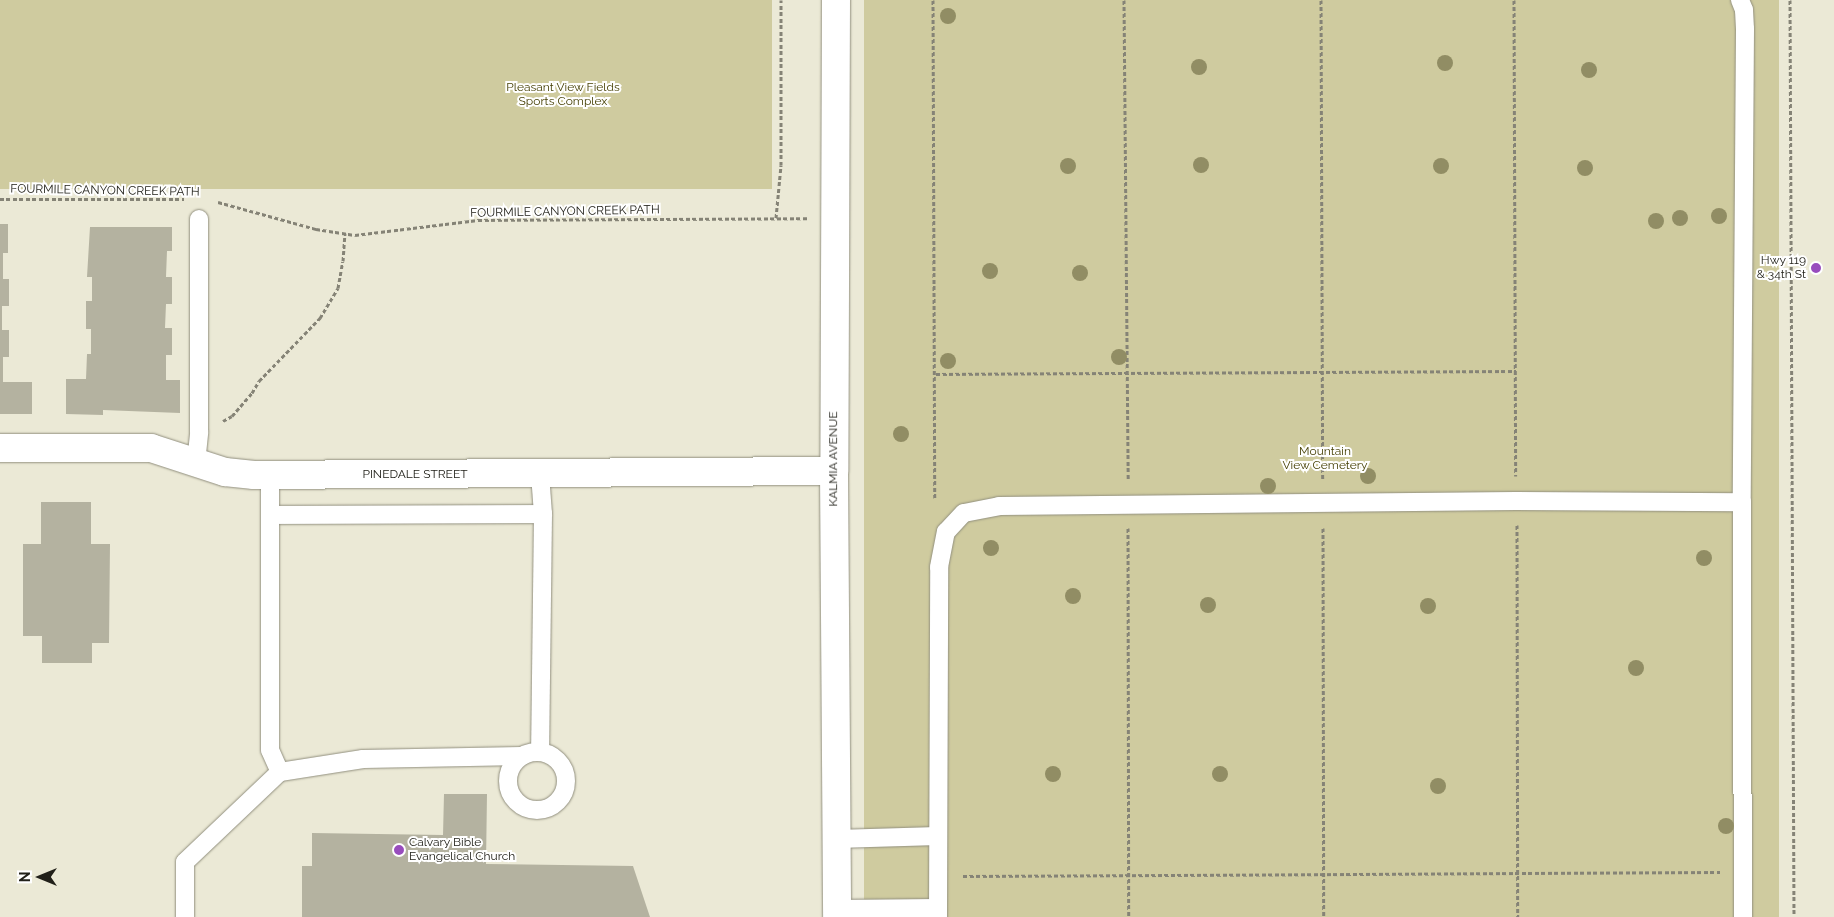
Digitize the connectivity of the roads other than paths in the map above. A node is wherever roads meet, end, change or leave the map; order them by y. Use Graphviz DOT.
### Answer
graph roads {
  1 [pos="836,0"];
  2 [pos="1740,0"];
  3 [pos="199,219"];
  4 [pos="0,448"];
  5 [pos="196,463"];
  6 [pos="834,471"];
  7 [pos="540,474"];
  8 [pos="270,475"];
  9 [pos="1742,502"];
  10 [pos="542,514"];
  11 [pos="271,515"];
  12 [pos="540,751"];
  13 [pos="522,756"];
  14 [pos="280,772"];
  15 [pos="938,836"];
  16 [pos="836,839"];
  17 [pos="837,913"];
  18 [pos="938,913"];
  19 [pos="185,917"];
  20 [pos="1743,917"];
  1 -- 6 [label="street, KALMIA AVENUE"];
  2 -- 9 [label="lane"];
  3 -- 5 [label="lane"];
  4 -- 5 [label="street, PINEDALE STREET"];
  5 -- 8 [label="street, PINEDALE STREET"];
  6 -- 7 [label="street, PINEDALE STREET"];
  6 -- 16 [label="street, KALMIA AVENUE"];
  7 -- 8 [label="street, PINEDALE STREET"];
  7 -- 10 [label="lane"];
  8 -- 11 [label="lane"];
  9 -- 15 [label="lane"];
  9 -- 20 [label="lane"];
  10 -- 11 [label="lane"];
  10 -- 12 [label="lane"];
  11 -- 14 [label="lane"];
  12 -- 13 [label="lane"];
  12 -- 13 [label="lane"];
  13 -- 14 [label="lane"];
  14 -- 19 [label="lane"];
  15 -- 16 [label="lane"];
  15 -- 18 [label="lane"];
  16 -- 17 [label="street, KALMIA AVENUE"];
  17 -- 18 [label="lane"];
}
